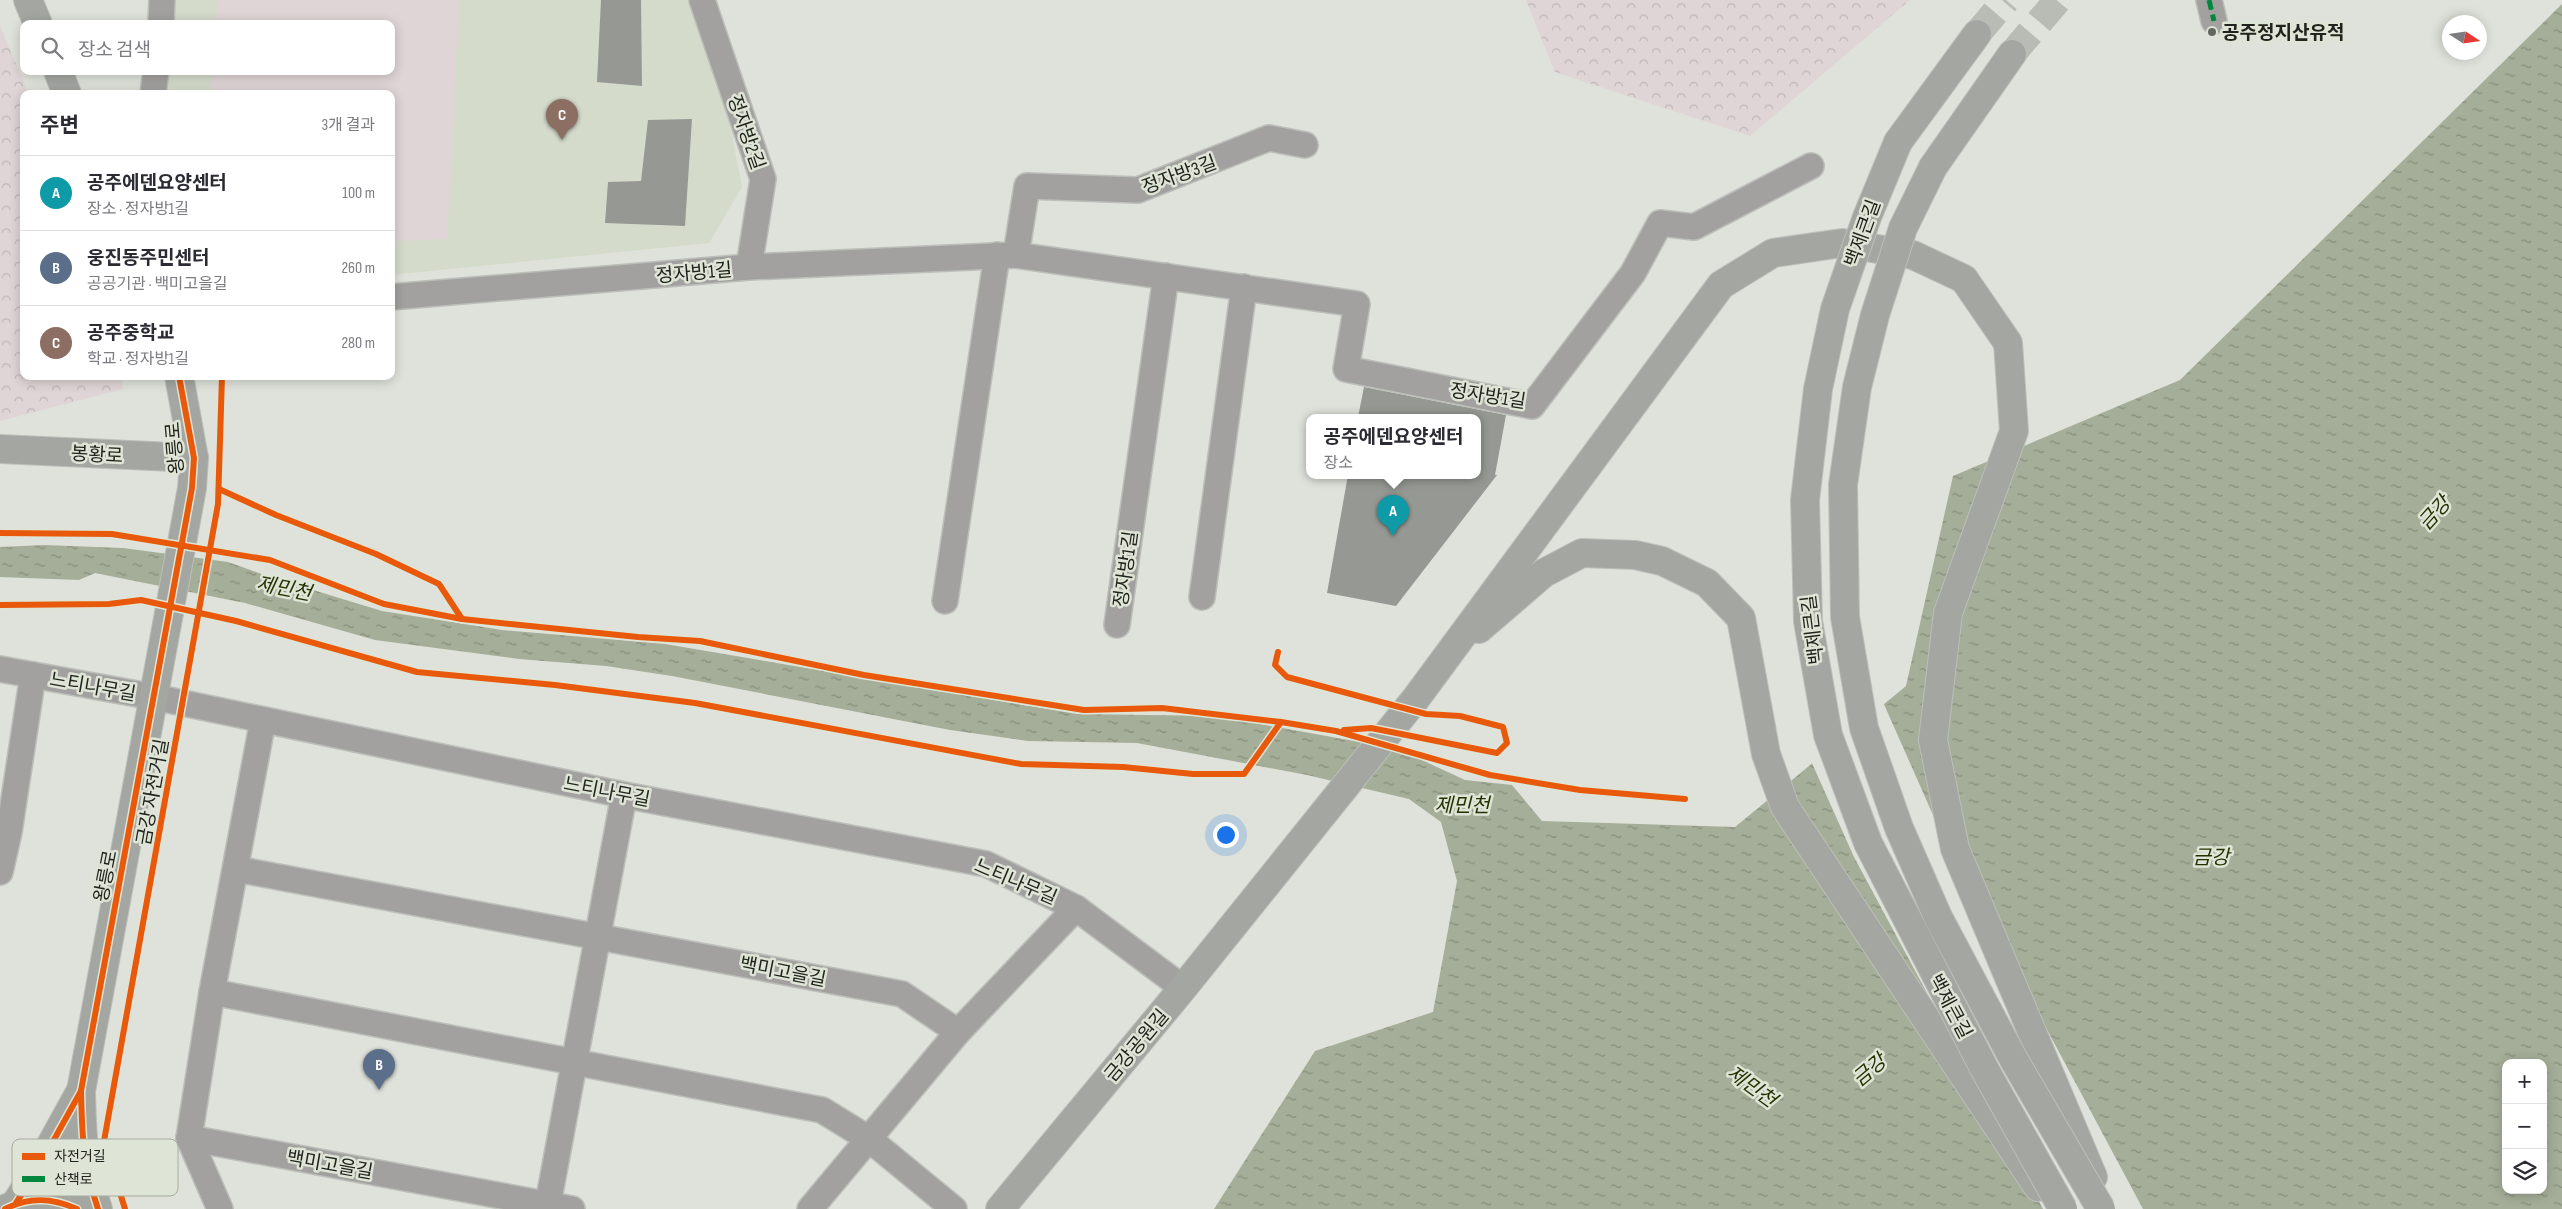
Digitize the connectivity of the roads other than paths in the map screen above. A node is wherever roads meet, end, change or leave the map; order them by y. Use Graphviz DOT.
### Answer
graph roads {
  1 [pos="28,0"];
  2 [pos="702,0"];
  3 [pos="36,20"];
  4 [pos="1977,34"];
  5 [pos="2012,54"];
  6 [pos="60,75"];
  7 [pos="155,75"];
  8 [pos="65,90"];
  9 [pos="154,90"];
  10 [pos="1305,145"];
  11 [pos="1811,166"];
  12 [pos="1006,255"];
  13 [pos="749,267"];
  14 [pos="1166,276"];
  15 [pos="1244,287"];
  16 [pos="395,297"];
  17 [pos="180,380"];
  18 [pos="0,449"];
  19 [pos="194,458"];
  20 [pos="1202,597"];
  21 [pos="945,601"];
  22 [pos="1117,626"];
  23 [pos="1443,660"];
  24 [pos="0,669"];
  25 [pos="33,675"];
  26 [pos="154,697"];
  27 [pos="263,720"];
  28 [pos="624,795"];
  29 [pos="4,831"];
  30 [pos="236,869"];
  31 [pos="0,872"];
  32 [pos="1076,908"];
  33 [pos="598,936"];
  34 [pos="1183,988"];
  35 [pos="212,992"];
  36 [pos="958,1032"];
  37 [pos="576,1062"];
  38 [pos="81,1091"];
  39 [pos="189,1138"];
  40 [pos="54,1139"];
  41 [pos="83,1139"];
  42 [pos="869,1139"];
  43 [pos="94,1196"];
  44 [pos="11,1206"];
  45 [pos="547,1207"];
  46 [pos="77,1209"];
  47 [pos="98,1209"];
  48 [pos="220,1209"];
  49 [pos="572,1209"];
  50 [pos="810,1209"];
  51 [pos="954,1209"];
  52 [pos="1000,1209"];
  53 [pos="2053,1209"];
  54 [pos="2063,1209"];
  55 [pos="2102,1209"];
  56 [pos="2109,1209"];
  1 -- 3 [label="main road"];
  2 -- 13 [label="street, 정자방2길"];
  4 -- 54 [label="main road, 백제큰길, bridge"];
  5 -- 55 [label="main road, 백제큰길, bridge"];
  6 -- 8 [label="main road"];
  7 -- 9 [label="street"];
  10 -- 12 [label="street, 정자방3길"];
  11 -- 15 [label="street, 정자방1길"];
  12 -- 13 [label="street, 정자방1길"];
  12 -- 14 [label="street, 정자방1길"];
  12 -- 21 [label="street"];
  13 -- 16 [label="street, 정자방1길"];
  14 -- 15 [label="street, 정자방1길"];
  14 -- 22 [label="street, 정자방1길"];
  15 -- 20 [label="street"];
  17 -- 19 [label="main road, 왕릉로"];
  18 -- 19 [label="main road, 봉황로"];
  19 -- 26 [label="main road, 왕릉로"];
  23 -- 34 [label="main road, 금강공원길"];
  23 -- 53 [label="main road"];
  23 -- 56 [label="main road"];
  24 -- 25 [label="street, 느티나무길"];
  25 -- 26 [label="street, 느티나무길"];
  25 -- 29 [label="street"];
  26 -- 27 [label="street, 느티나무길"];
  26 -- 38 [label="main road, 왕릉로"];
  27 -- 28 [label="street, 느티나무길"];
  27 -- 30 [label="street"];
  28 -- 32 [label="street, 느티나무길"];
  28 -- 33 [label="street"];
  29 -- 31 [label="street"];
  30 -- 33 [label="street, 백미고을길"];
  30 -- 35 [label="street"];
  32 -- 34 [label="street, 느티나무길"];
  32 -- 36 [label="street"];
  33 -- 36 [label="street, 백미고을길"];
  33 -- 37 [label="street"];
  34 -- 52 [label="main road, 금강공원길"];
  35 -- 37 [label="street"];
  35 -- 39 [label="street"];
  36 -- 42 [label="street"];
  37 -- 42 [label="street"];
  37 -- 45 [label="street"];
  38 -- 40 [label="main road"];
  38 -- 41 [label="main road"];
  39 -- 45 [label="street, 백미고을길"];
  39 -- 48 [label="street"];
  42 -- 50 [label="street"];
  42 -- 51 [label="street"];
  43 -- 47 [label="main road"];
  44 -- 46 [label="main road"];
  45 -- 49 [label="street, 백미고을길"];
}
